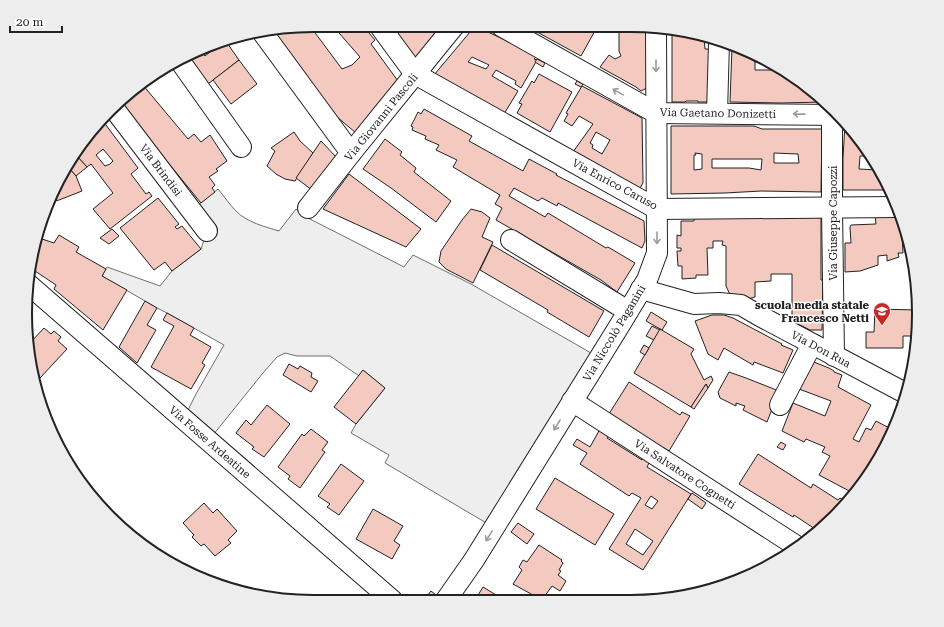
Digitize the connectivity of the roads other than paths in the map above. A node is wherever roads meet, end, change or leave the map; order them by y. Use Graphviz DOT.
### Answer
graph roads {
  1 [pos="384,32"];
  2 [pos="449,32"];
  3 [pos="512,32"];
  4 [pos="656,33"];
  5 [pos="265,36"];
  6 [pos="719,46"];
  7 [pos="183,65"];
  8 [pos="415,74"];
  9 [pos="116,112"];
  10 [pos="656,113"];
  11 [pos="717,114"];
  12 [pos="831,115"];
  13 [pos="835,120"];
  14 [pos="241,147"];
  15 [pos="351,154"];
  16 [pos="832,207"];
  17 [pos="891,207"];
  18 [pos="308,208"];
  19 [pos="657,209"];
  20 [pos="207,231"];
  21 [pos="511,240"];
  22 [pos="33,289"];
  23 [pos="641,289"];
  24 [pos="628,311"];
  25 [pos="812,344"];
  26 [pos="834,356"];
  27 [pos="901,391"];
  28 [pos="572,401"];
  29 [pos="780,405"];
  30 [pos="793,544"];
  31 [pos="386,595"];
  32 [pos="450,595"];
  1 -- 8 [label="street, Via Enrico Caruso"];
  2 -- 8 [label="street, Via Giovanni Pascoli"];
  10 -- 3 [label="street, Via Gaetano Donizetti, one-way"];
  4 -- 10 [label="street, Via Niccolò Paganini, one-way"];
  5 -- 15 [label="street"];
  6 -- 11 [label="street"];
  7 -- 14 [label="street"];
  8 -- 15 [label="street, Via Giovanni Pascoli"];
  8 -- 19 [label="street, Via Enrico Caruso"];
  9 -- 20 [label="street, Via Brindisi"];
  10 -- 11 [label="street, Via Gaetano Donizetti"];
  10 -- 19 [label="street, Via Niccolò Paganini"];
  12 -- 11 [label="street, Via Gaetano Donizetti, one-way"];
  13 -- 16 [label="street, Via Giuseppe Capozzi"];
  15 -- 18 [label="street, Via Giovanni Pascoli"];
  16 -- 17 [label="street, Via Enrico Caruso"];
  16 -- 19 [label="street, Via Enrico Caruso"];
  16 -- 26 [label="street, Via Giuseppe Capozzi"];
  19 -- 23 [label="street, Via Niccolò Paganini, one-way"];
  21 -- 24 [label="street"];
  22 -- 31 [label="street, Via Fosse Ardeatine"];
  23 -- 24 [label="street, Via Niccolò Paganini"];
  23 -- 25 [label="street, Via Don Rua"];
  24 -- 28 [label="street, Via Niccolò Paganini"];
  25 -- 26 [label="street, Via Don Rua"];
  25 -- 29 [label="street"];
  26 -- 27 [label="street, Via Don Rua"];
  28 -- 30 [label="street, Via Salvatore Cognetti"];
  28 -- 32 [label="street, Via Niccolò Paganini, one-way"];
}
